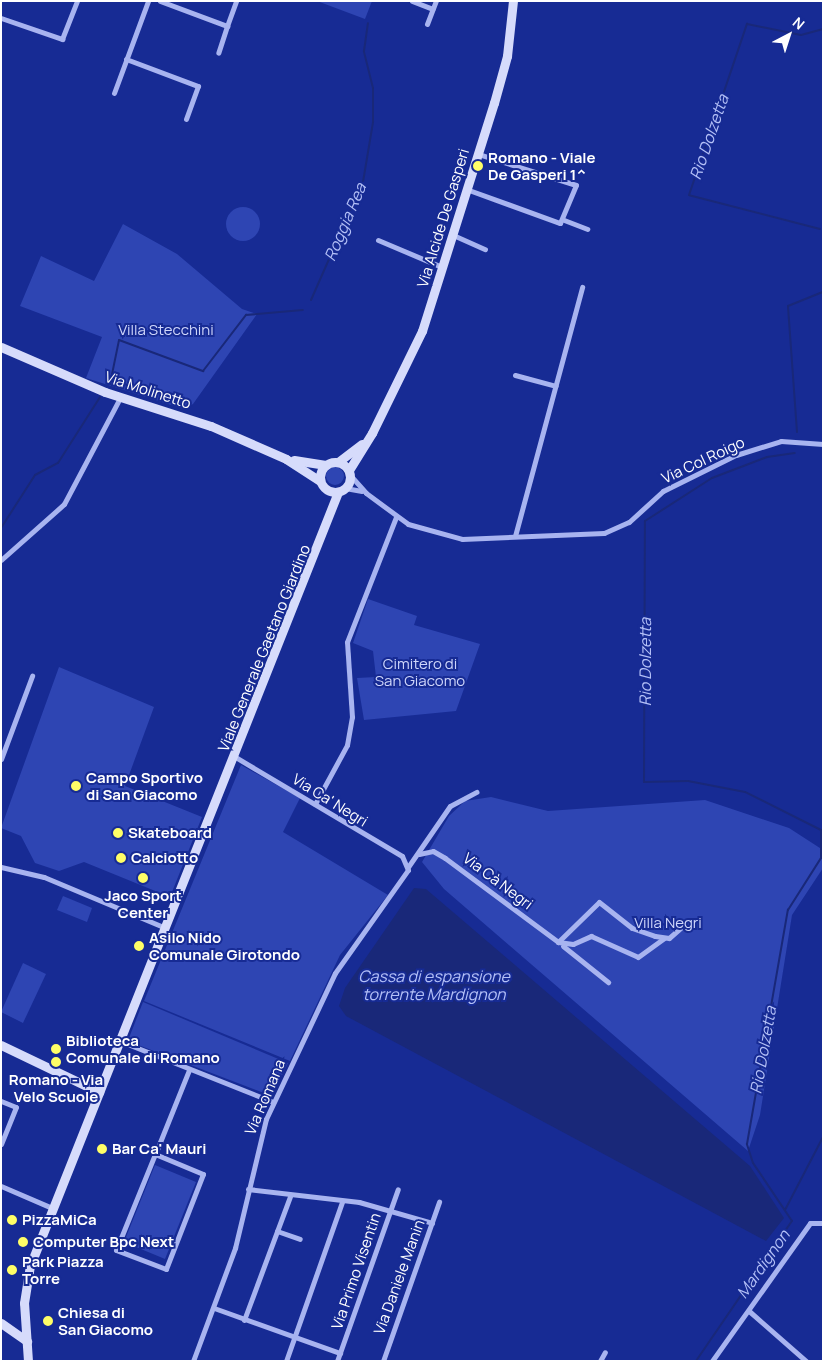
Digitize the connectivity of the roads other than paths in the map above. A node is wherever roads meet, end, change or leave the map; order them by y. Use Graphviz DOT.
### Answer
graph roads {
  1 [pos="77,1"];
  2 [pos="148,1"];
  3 [pos="160,1"];
  4 [pos="236,1"];
  5 [pos="412,1"];
  6 [pos="436,1"];
  7 [pos="513,1"];
  8 [pos="433,9"];
  9 [pos="1,18"];
  10 [pos="427,24"];
  11 [pos="227,26"];
  12 [pos="218,53"];
  13 [pos="126,59"];
  14 [pos="114,92"];
  15 [pos="186,119"];
  16 [pos="477,154"];
  17 [pos="466,189"];
  18 [pos="564,220"];
  19 [pos="587,229"];
  20 [pos="453,235"];
  21 [pos="378,240"];
  22 [pos="485,249"];
  23 [pos="443,267"];
  24 [pos="582,287"];
  25 [pos="1,347"];
  26 [pos="515,375"];
  27 [pos="556,386"];
  28 [pos="121,396"];
  29 [pos="372,434"];
  30 [pos="823,444"];
  31 [pos="286,459"];
  32 [pos="338,462"];
  33 [pos="326,465"];
  34 [pos="350,473"];
  35 [pos="322,484"];
  36 [pos="341,490"];
  37 [pos="364,492"];
  38 [pos="396,517"];
  39 [pos="323,535"];
  40 [pos="515,536"];
  41 [pos="1,560"];
  42 [pos="32,676"];
  43 [pos="235,757"];
  44 [pos="1,759"];
  45 [pos="476,792"];
  46 [pos="315,804"];
  47 [pos="419,854"];
  48 [pos="1,867"];
  49 [pos="408,867"];
  50 [pos="683,926"];
  51 [pos="166,928"];
  52 [pos="664,938"];
  53 [pos="561,944"];
  54 [pos="608,982"];
  55 [pos="120,1041"];
  56 [pos="1,1045"];
  57 [pos="189,1070"];
  58 [pos="99,1092"];
  59 [pos="1,1100"];
  60 [pos="273,1102"];
  61 [pos="1,1144"];
  62 [pos="155,1154"];
  63 [pos="1,1186"];
  64 [pos="248,1189"];
  65 [pos="398,1189"];
  66 [pos="290,1196"];
  67 [pos="342,1202"];
  68 [pos="439,1202"];
  69 [pos="52,1208"];
  70 [pos="391,1208"];
  71 [pos="432,1223"];
  72 [pos="823,1224"];
  73 [pos="277,1231"];
  74 [pos="300,1238"];
  75 [pos="214,1308"];
  76 [pos="749,1311"];
  77 [pos="244,1320"];
  78 [pos="1,1323"];
  79 [pos="296,1337"];
  80 [pos="27,1341"];
  81 [pos="605,1352"];
  82 [pos="340,1353"];
  83 [pos="28,1361"];
  84 [pos="193,1361"];
  85 [pos="286,1361"];
  86 [pos="337,1361"];
  87 [pos="382,1361"];
  88 [pos="600,1361"];
  89 [pos="712,1361"];
  90 [pos="806,1361"];
  1 -- 9 [label="street"];
  2 -- 13 [label="street"];
  3 -- 11 [label="street"];
  4 -- 11 [label="street"];
  5 -- 8 [label="street"];
  6 -- 8 [label="street"];
  7 -- 16 [label="main road, Via Alcide De Gasperi"];
  8 -- 10 [label="street"];
  11 -- 12 [label="street"];
  13 -- 14 [label="street"];
  13 -- 15 [label="street"];
  16 -- 17 [label="main road, Via Alcide De Gasperi"];
  16 -- 18 [label="street"];
  17 -- 18 [label="street"];
  17 -- 20 [label="main road, Via Alcide De Gasperi"];
  18 -- 19 [label="street"];
  20 -- 22 [label="street"];
  20 -- 23 [label="main road, Via Alcide De Gasperi"];
  21 -- 23 [label="street"];
  23 -- 29 [label="main road, Via Alcide De Gasperi"];
  24 -- 27 [label="street"];
  25 -- 28 [label="main road, Via Molinetto"];
  26 -- 27 [label="street"];
  27 -- 40 [label="street"];
  28 -- 31 [label="main road, Via Molinetto"];
  28 -- 41 [label="street"];
  29 -- 32 [label="main road, Via Alcide De Gasperi"];
  29 -- 34 [label="main road, Via Alcide De Gasperi"];
  30 -- 40 [label="street, Via Col Roigo"];
  31 -- 33 [label="main road, Via Molinetto"];
  31 -- 35 [label="main road, Via Molinetto"];
  32 -- 33 [label="main road"];
  32 -- 34 [label="main road"];
  33 -- 35 [label="main road, Viale Generale Gaetano Giardino"];
  34 -- 36 [label="main road, Viale Generale Gaetano Giardino"];
  34 -- 37 [label="street, Via Col Roigo"];
  35 -- 36 [label="main road, Via Molinetto"];
  35 -- 39 [label="main road, Viale Generale Gaetano Giardino"];
  36 -- 37 [label="street, Via Col Roigo"];
  36 -- 39 [label="main road, Viale Generale Gaetano Giardino"];
  37 -- 38 [label="street, Via Col Roigo"];
  38 -- 40 [label="street, Via Col Roigo"];
  38 -- 46 [label="street"];
  39 -- 43 [label="main road, Viale Generale Gaetano Giardino"];
  42 -- 44 [label="street"];
  43 -- 46 [label="street, Via Ca' Negri"];
  43 -- 51 [label="main road, Viale Generale Gaetano Giardino"];
  45 -- 47 [label="street"];
  46 -- 49 [label="street, Via Ca' Negri"];
  47 -- 49 [label="street"];
  47 -- 53 [label="street, Via Cà Negri"];
  48 -- 51 [label="street"];
  49 -- 60 [label="street, Via Romana"];
  50 -- 52 [label="street"];
  51 -- 55 [label="main road, Viale Generale Gaetano Giardino"];
  52 -- 53 [label="street"];
  52 -- 53 [label="street"];
  53 -- 54 [label="street, Via Cà Negri"];
  55 -- 57 [label="street"];
  55 -- 58 [label="main road, Viale Generale Gaetano Giardino"];
  56 -- 58 [label="main road"];
  57 -- 60 [label="street"];
  57 -- 62 [label="street"];
  58 -- 69 [label="main road, Viale Generale Gaetano Giardino"];
  59 -- 61 [label="street"];
  60 -- 64 [label="street, Via Romana"];
  62 -- 62 [label="street"];
  63 -- 69 [label="street"];
  64 -- 66 [label="street"];
  64 -- 75 [label="street, Via Romana"];
  65 -- 70 [label="street, Via Primo Visentin"];
  66 -- 67 [label="street"];
  66 -- 73 [label="street"];
  67 -- 70 [label="street"];
  67 -- 79 [label="street"];
  68 -- 71 [label="street, Via Daniele Manin"];
  69 -- 80 [label="main road, Viale Generale Gaetano Giardino"];
  70 -- 71 [label="street"];
  70 -- 82 [label="street, Via Primo Visentin"];
  71 -- 87 [label="street, Via Daniele Manin"];
  72 -- 76 [label="street"];
  73 -- 74 [label="street"];
  73 -- 77 [label="street"];
  75 -- 77 [label="street"];
  75 -- 84 [label="street, Via Romana"];
  76 -- 89 [label="street"];
  76 -- 90 [label="street"];
  77 -- 79 [label="street"];
  78 -- 80 [label="main road"];
  79 -- 82 [label="street"];
  79 -- 85 [label="street"];
  80 -- 83 [label="main road, Viale Generale Gaetano Giardino"];
  81 -- 88 [label="street"];
  82 -- 86 [label="street, Via Primo Visentin"];
}
